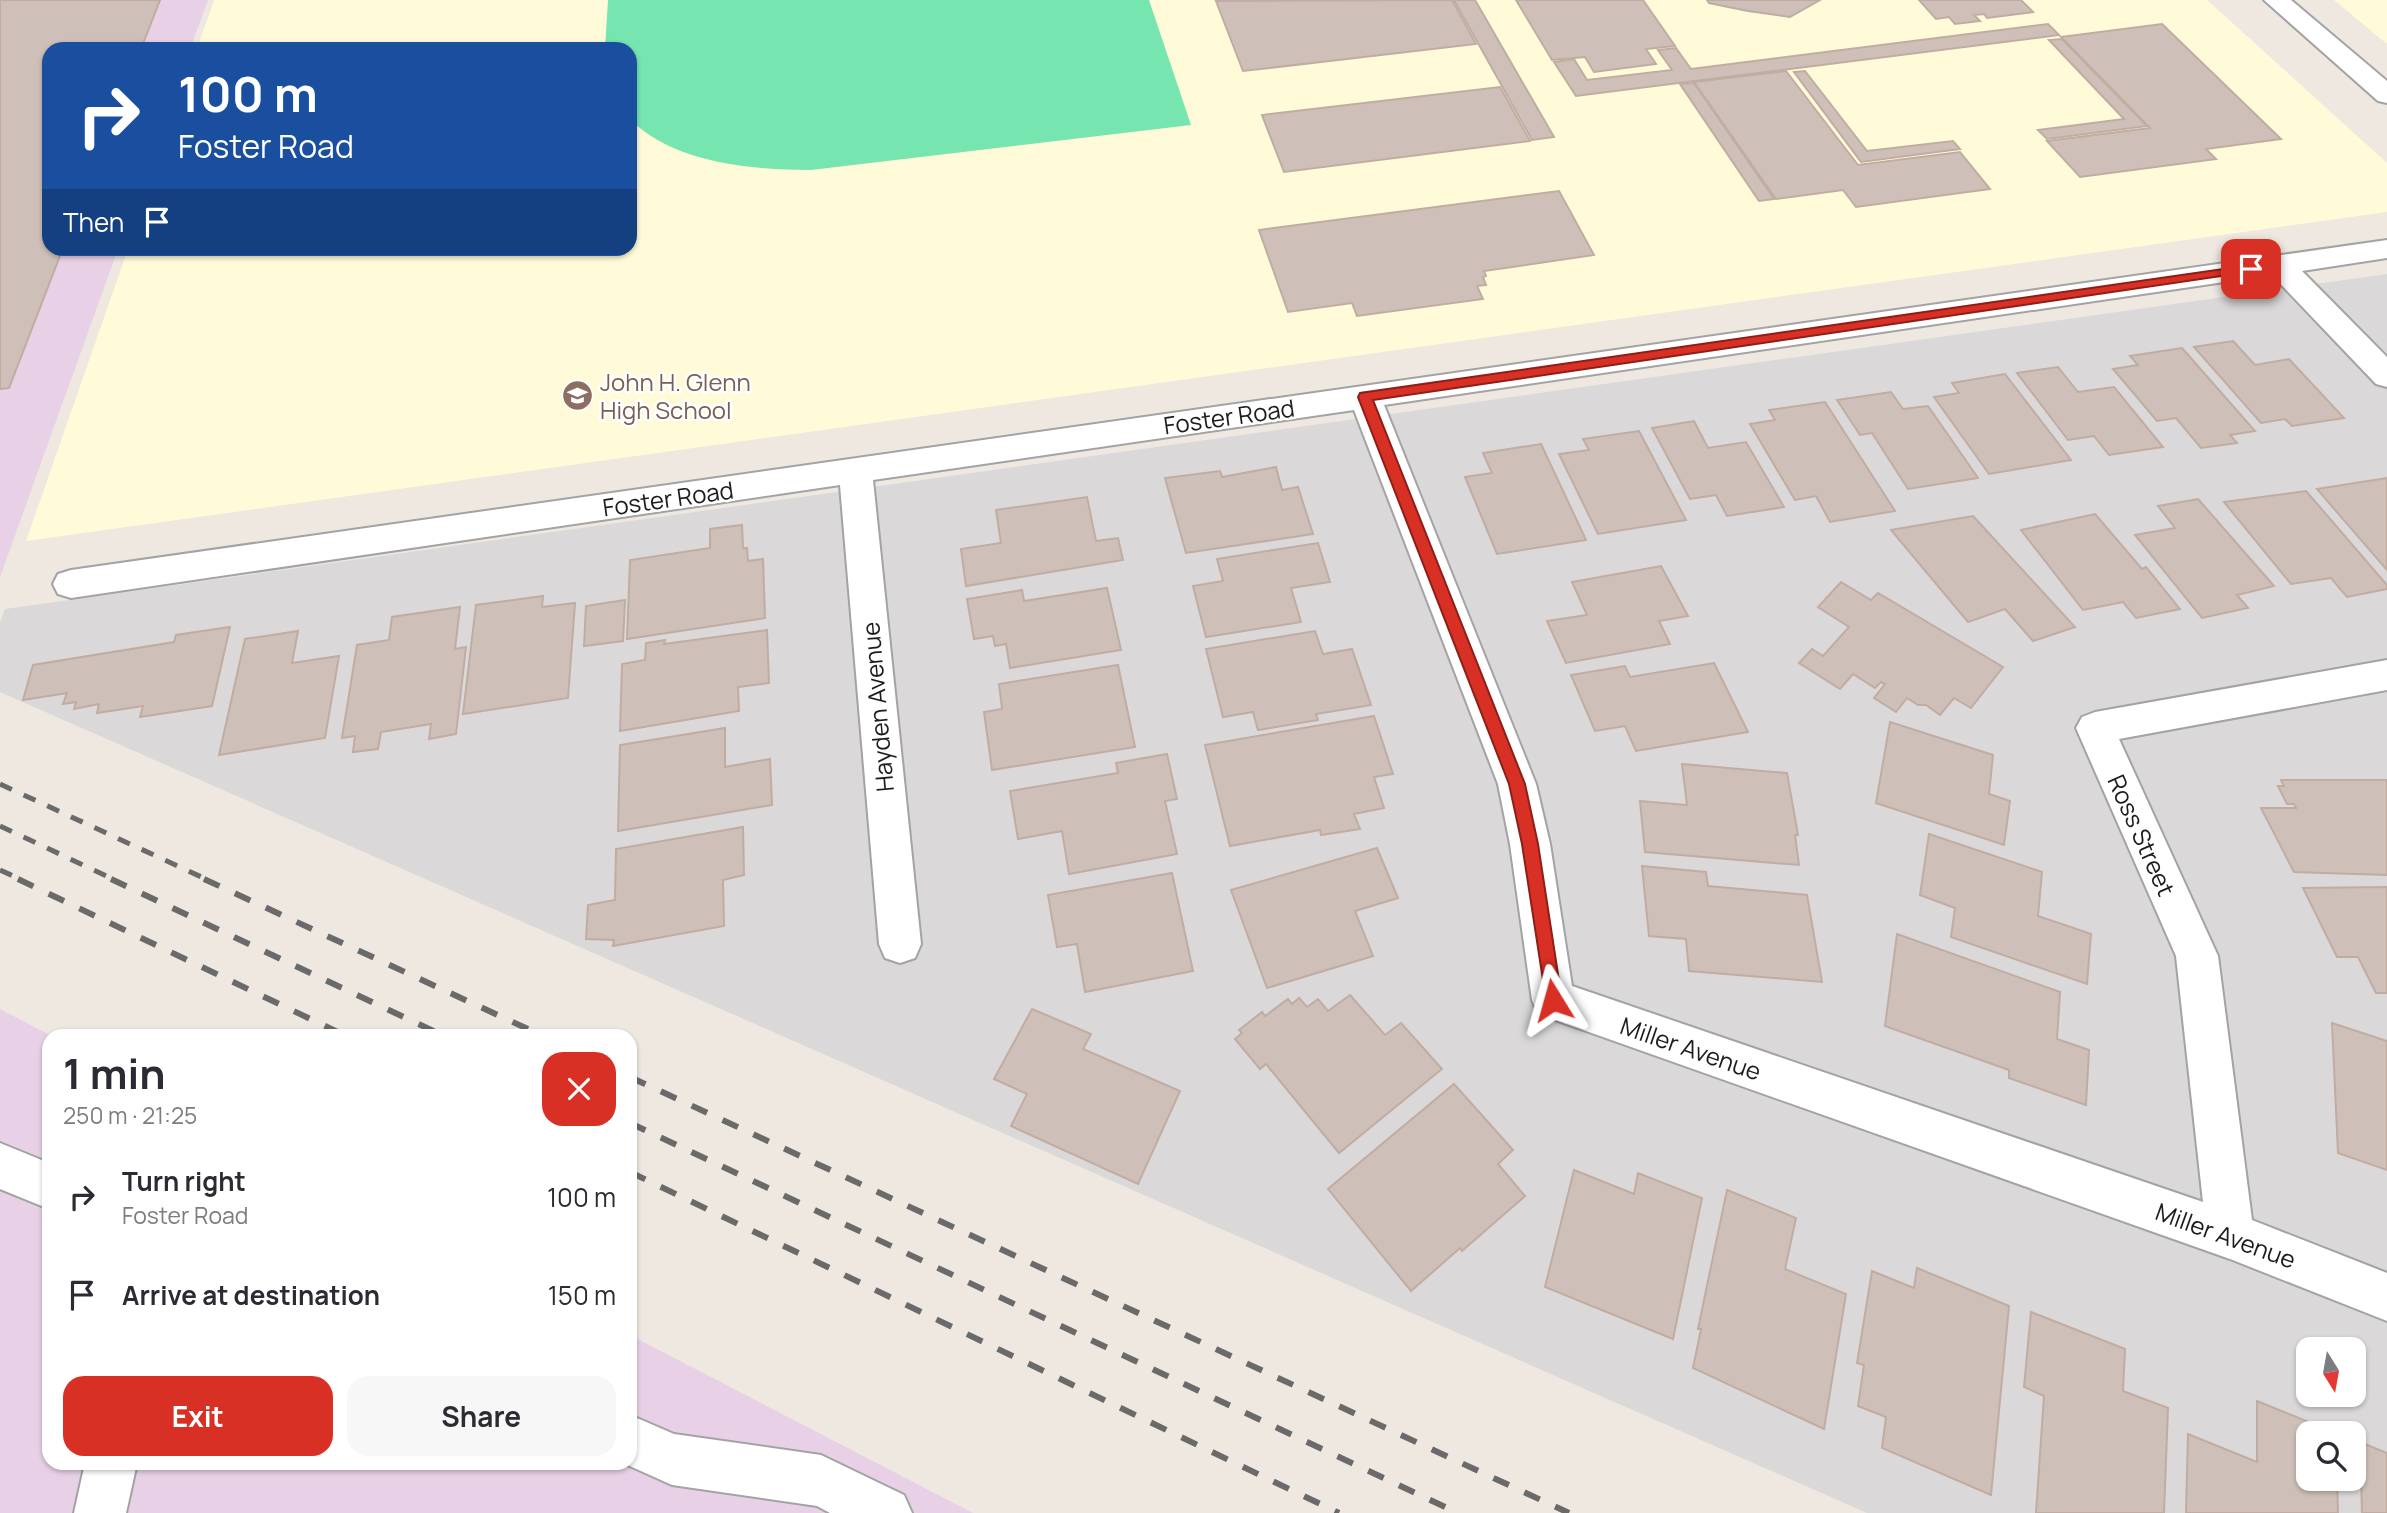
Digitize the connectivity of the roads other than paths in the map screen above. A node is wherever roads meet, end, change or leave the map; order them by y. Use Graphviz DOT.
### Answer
graph roads {
  1 [pos="2276,0"];
  2 [pos="2387,95"];
  3 [pos="2387,249"];
  4 [pos="2279,265"];
  5 [pos="2387,376"];
  6 [pos="1365,397"];
  7 [pos="855,471"];
  8 [pos="71,584"];
  9 [pos="2387,675"];
  10 [pos="900,944"];
  11 [pos="0,1166"];
  12 [pos="42,1183"];
  13 [pos="2230,1235"];
  14 [pos="2387,1297"];
  15 [pos="637,1443"];
  16 [pos="109,1470"];
  17 [pos="100,1513"];
  18 [pos="886,1513"];
  1 -- 2 [label="street"];
  3 -- 4 [label="street, Foster Road"];
  4 -- 5 [label="street"];
  4 -- 6 [label="street, Foster Road"];
  6 -- 7 [label="street, Foster Road"];
  6 -- 13 [label="street, Miller Avenue"];
  7 -- 8 [label="street, Foster Road"];
  7 -- 10 [label="street, Hayden Avenue"];
  9 -- 13 [label="street, Ross Street"];
  11 -- 12 [label="street"];
  13 -- 14 [label="street, Miller Avenue"];
  15 -- 18 [label="street"];
  16 -- 17 [label="street"];
}
